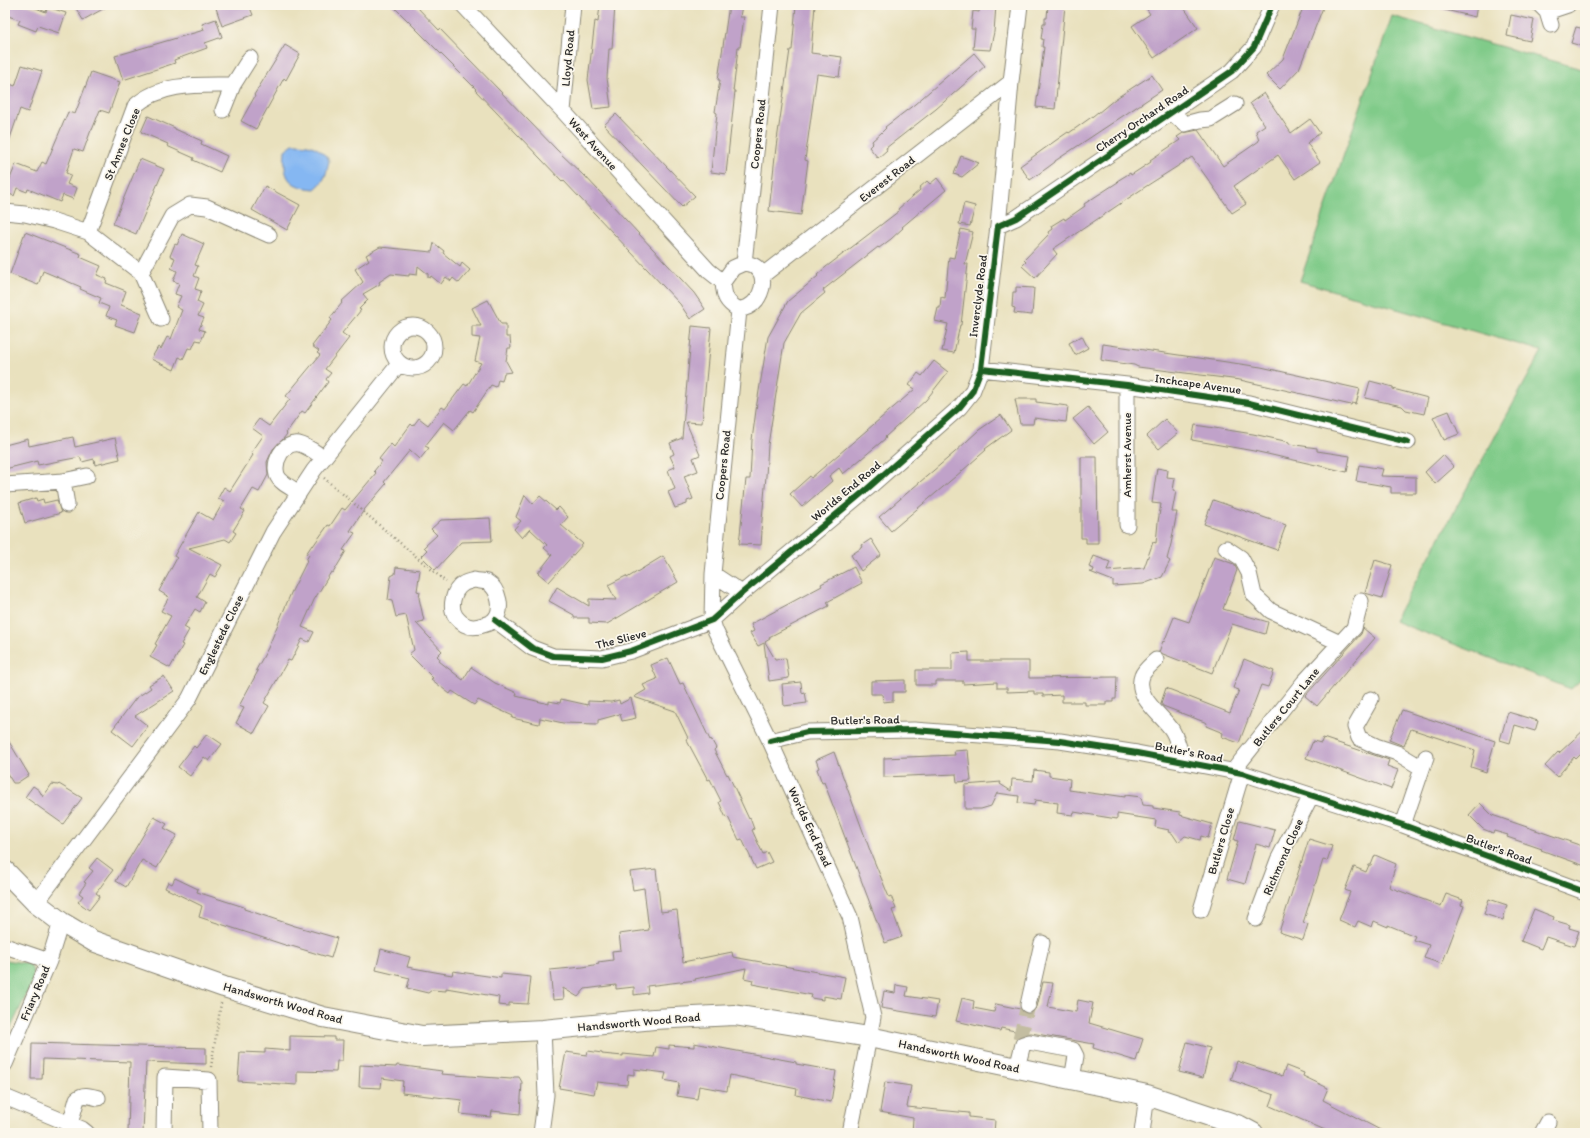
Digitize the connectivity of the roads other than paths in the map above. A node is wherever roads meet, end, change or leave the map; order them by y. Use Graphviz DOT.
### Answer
graph roads {
  1 [pos="463,5"];
  2 [pos="573,5"];
  3 [pos="772,5"];
  4 [pos="1020,5"];
  5 [pos="1272,5"];
  6 [pos="1568,5"];
  7 [pos="1546,14"];
  8 [pos="250,58"];
  9 [pos="1011,82"];
  10 [pos="233,85"];
  11 [pos="1235,104"];
  12 [pos="223,110"];
  13 [pos="563,111"];
  14 [pos="1171,112"];
  15 [pos="5,212"];
  16 [pos="998,226"];
  17 [pos="88,232"];
  18 [pos="270,235"];
  19 [pos="744,263"];
  20 [pos="141,273"];
  21 [pos="763,275"];
  22 [pos="723,282"];
  23 [pos="739,310"];
  24 [pos="161,319"];
  25 [pos="399,364"];
  26 [pos="981,369"];
  27 [pos="1127,385"];
  28 [pos="1408,442"];
  29 [pos="324,458"];
  30 [pos="87,476"];
  31 [pos="63,481"];
  32 [pos="5,485"];
  33 [pos="299,493"];
  34 [pos="67,505"];
  35 [pos="1127,525"];
  36 [pos="1226,548"];
  37 [pos="712,574"];
  38 [pos="742,593"];
  39 [pos="1361,601"];
  40 [pos="495,620"];
  41 [pos="712,620"];
  42 [pos="1340,643"];
  43 [pos="1156,660"];
  44 [pos="1371,699"];
  45 [pos="770,741"];
  46 [pos="1183,762"];
  47 [pos="1237,772"];
  48 [pos="1311,796"];
  49 [pos="1403,826"];
  50 [pos="5,871"];
  51 [pos="1585,892"];
  52 [pos="36,903"];
  53 [pos="1201,910"];
  54 [pos="1256,919"];
  55 [pos="61,922"];
  56 [pos="1042,944"];
  57 [pos="5,946"];
  58 [pos="49,961"];
  59 [pos="1028,1005"];
  60 [pos="543,1030"];
  61 [pos="869,1037"];
  62 [pos="5,1064"];
  63 [pos="1017,1068"];
  64 [pos="1072,1079"];
  65 [pos="1146,1095"];
  66 [pos="5,1097"];
  67 [pos="98,1098"];
  68 [pos="70,1124"];
  69 [pos="1244,1131"];
  70 [pos="87,1133"];
  71 [pos="164,1133"];
  72 [pos="210,1133"];
  73 [pos="541,1133"];
  74 [pos="850,1133"];
  75 [pos="1142,1133"];
  1 -- 13 [label="street, West Avenue"];
  2 -- 13 [label="street, Lloyd Road"];
  3 -- 19 [label="street, Coopers Road"];
  4 -- 9 [label="street, Inverclyde Road"];
  5 -- 14 [label="street, Cherry Orchard Road"];
  6 -- 7 [label="street"];
  8 -- 10 [label="street"];
  9 -- 16 [label="street, Inverclyde Road"];
  9 -- 21 [label="street, Everest Road"];
  10 -- 12 [label="street"];
  10 -- 17 [label="street, St Annes Close"];
  11 -- 14 [label="street"];
  13 -- 22 [label="street, West Avenue"];
  14 -- 16 [label="street, Cherry Orchard Road"];
  15 -- 17 [label="street"];
  16 -- 26 [label="street, Inverclyde Road"];
  17 -- 20 [label="street"];
  18 -- 20 [label="street"];
  19 -- 21 [label="street"];
  19 -- 22 [label="street"];
  20 -- 24 [label="street"];
  21 -- 23 [label="street"];
  22 -- 23 [label="street"];
  23 -- 37 [label="street, Coopers Road"];
  25 -- 29 [label="street, Englestede Close"];
  26 -- 27 [label="street, Inchcape Avenue"];
  26 -- 38 [label="street, Worlds End Road"];
  27 -- 28 [label="street, Inchcape Avenue"];
  27 -- 35 [label="street, Amherst Avenue"];
  29 -- 33 [label="street, Englestede Close"];
  29 -- 33 [label="street"];
  30 -- 31 [label="street"];
  31 -- 32 [label="street"];
  31 -- 34 [label="street"];
  33 -- 52 [label="street, Englestede Close"];
  36 -- 42 [label="street"];
  37 -- 38 [label="street"];
  37 -- 41 [label="street, Coopers Road"];
  38 -- 41 [label="street, Worlds End Road"];
  39 -- 42 [label="street, Butlers Court Lane"];
  40 -- 40 [label="street"];
  40 -- 41 [label="street, The Slieve"];
  41 -- 45 [label="street, Worlds End Road"];
  42 -- 47 [label="street, Butlers Court Lane"];
  43 -- 46 [label="street"];
  44 -- 49 [label="street"];
  45 -- 46 [label="street, Butler's Road"];
  45 -- 61 [label="street, Worlds End Road"];
  46 -- 47 [label="street, Butler's Road"];
  47 -- 48 [label="street, Butler's Road"];
  47 -- 53 [label="street, Butlers Close"];
  48 -- 49 [label="street, Butler's Road"];
  48 -- 54 [label="street, Richmond Close"];
  49 -- 51 [label="street, Butler's Road"];
  50 -- 52 [label="main road, Handsworth Wood Road"];
  52 -- 55 [label="main road, Handsworth Wood Road"];
  55 -- 58 [label="street, Friary Road"];
  55 -- 60 [label="main road, Handsworth Wood Road"];
  56 -- 59 [label="street"];
  57 -- 58 [label="street"];
  58 -- 62 [label="street, Friary Road"];
  60 -- 61 [label="main road, Handsworth Wood Road"];
  60 -- 73 [label="street"];
  61 -- 63 [label="main road, Handsworth Wood Road"];
  61 -- 74 [label="street, Worlds End Road"];
  63 -- 64 [label="main road, Handsworth Wood Road"];
  63 -- 64 [label="street"];
  64 -- 65 [label="main road, Handsworth Wood Road"];
  65 -- 69 [label="main road, Handsworth Wood Road"];
  65 -- 75 [label="street"];
  66 -- 68 [label="street"];
  67 -- 68 [label="street"];
  68 -- 70 [label="street"];
  71 -- 72 [label="street"];
}
